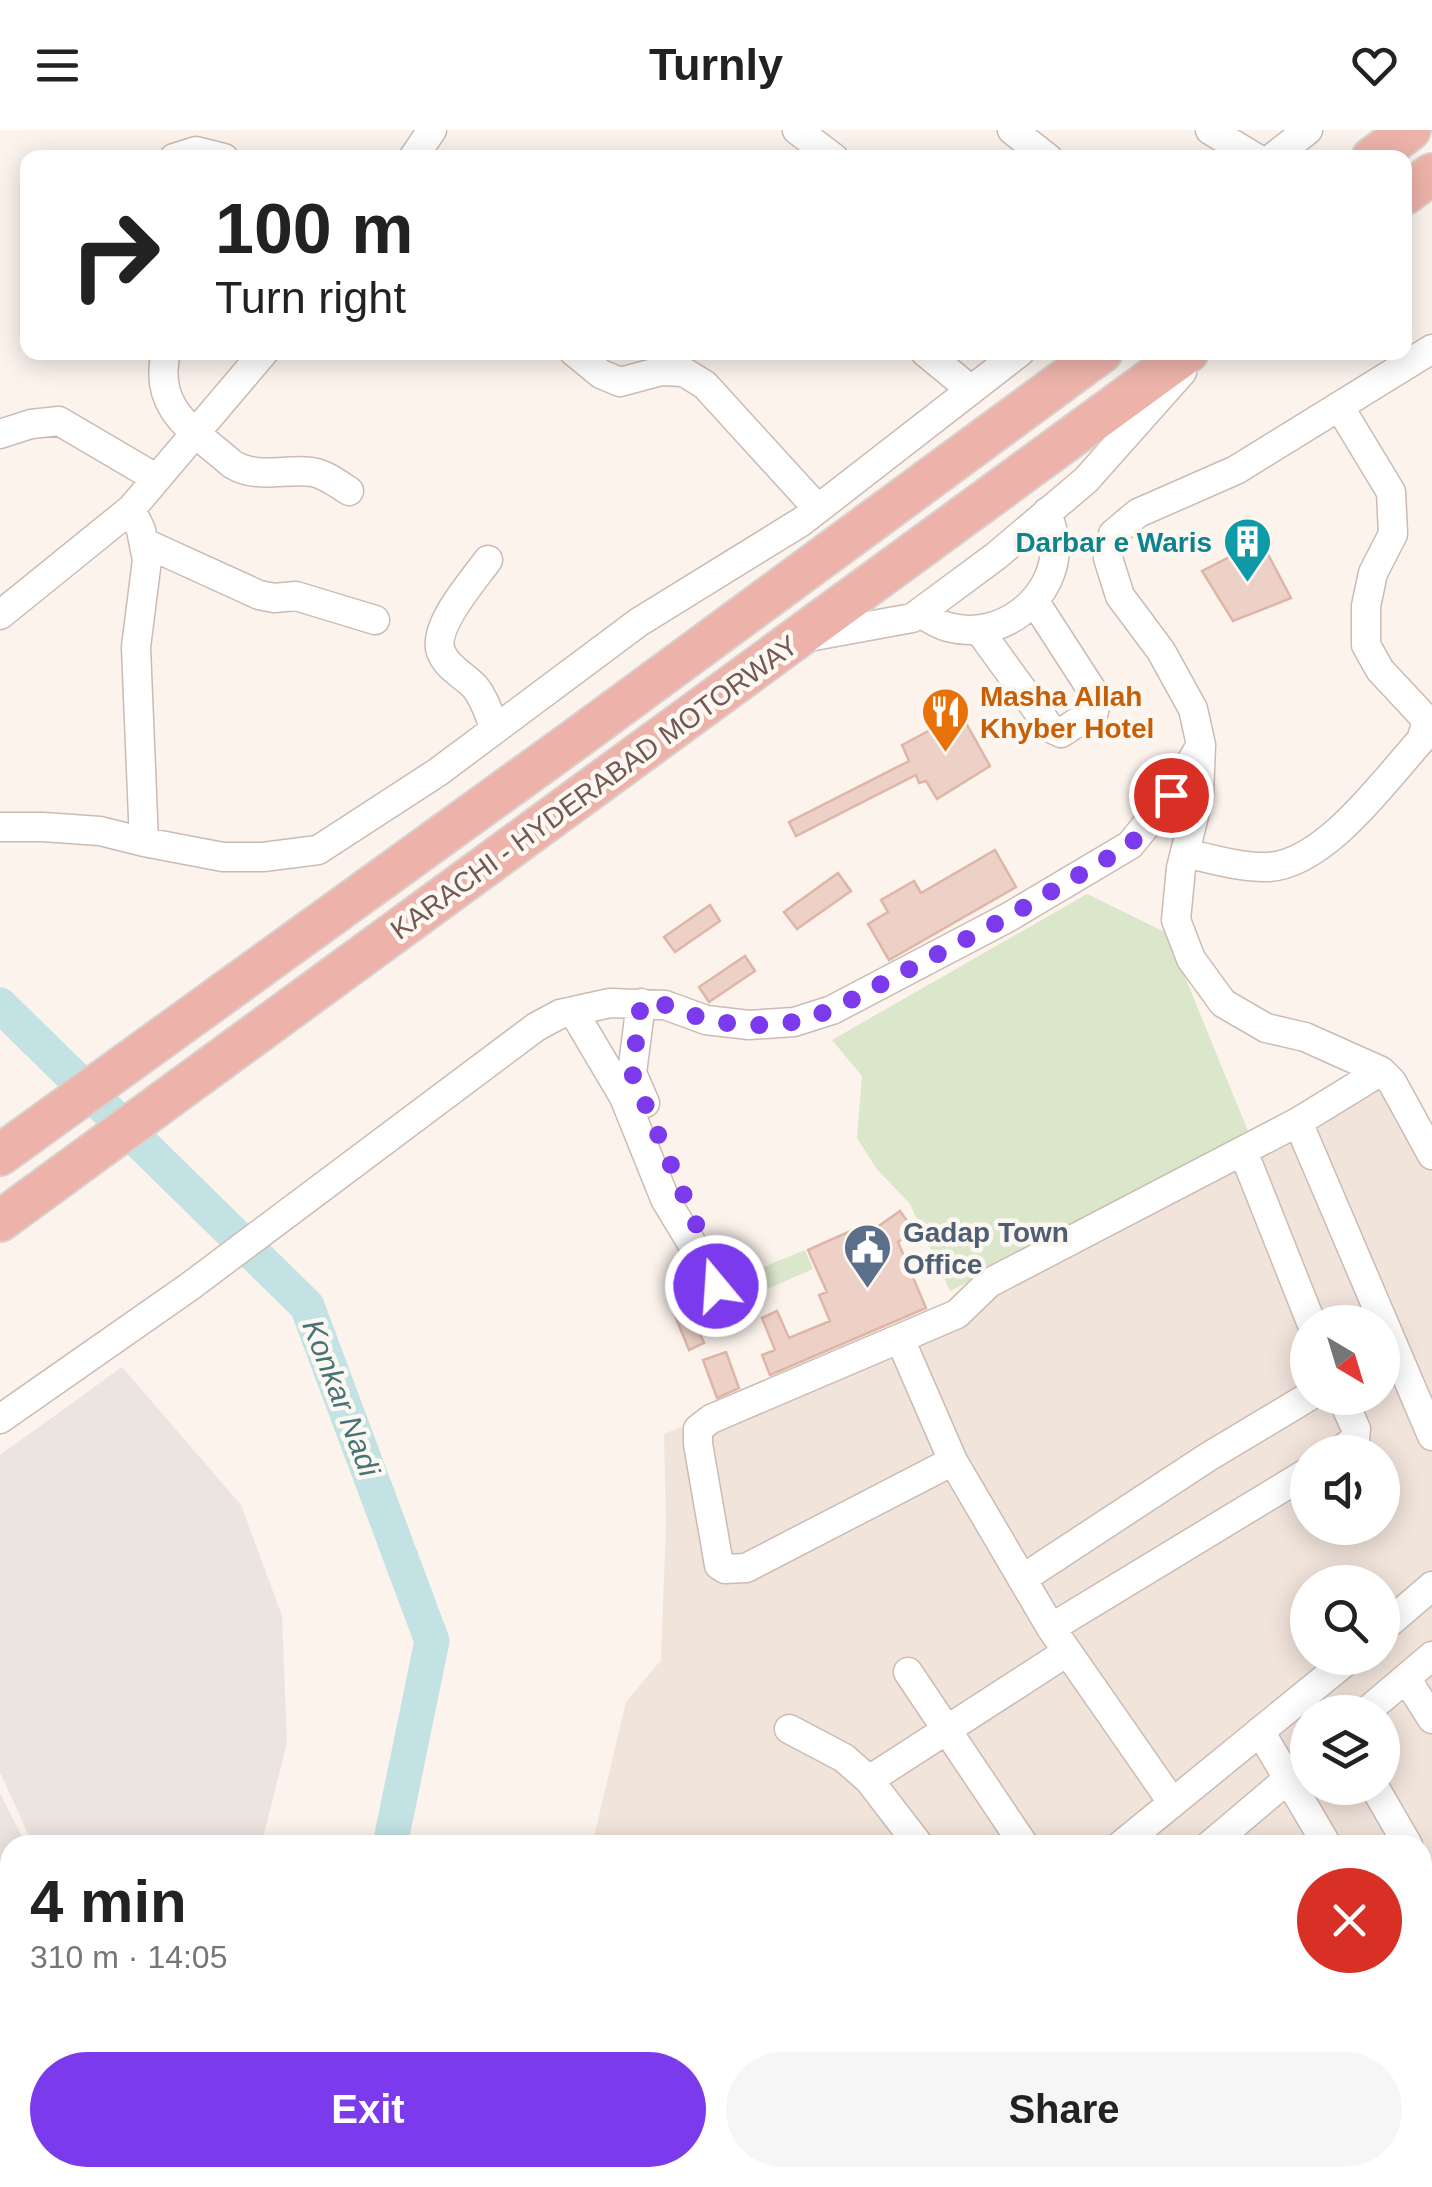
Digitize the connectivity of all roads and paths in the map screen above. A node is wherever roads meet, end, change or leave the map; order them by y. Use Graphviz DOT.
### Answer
graph roads {
  1 [pos="797,130"];
  2 [pos="1012,130"];
  3 [pos="1210,130"];
  4 [pos="1308,130"];
  5 [pos="1410,130"];
  6 [pos="823,150"];
  7 [pos="1038,150"];
  8 [pos="1243,150"];
  9 [pos="1282,150"];
  10 [pos="1383,150"];
  11 [pos="1432,349"];
  12 [pos="165,360"];
  13 [pos="257,360"];
  14 [pos="584,360"];
  15 [pos="935,360"];
  16 [pos="1010,360"];
  17 [pos="1091,360"];
  18 [pos="1177,360"];
  19 [pos="1193,360"];
  20 [pos="971,390"];
  21 [pos="1339,406"];
  22 [pos="197,432"];
  23 [pos="0,434"];
  24 [pos="156,478"];
  25 [pos="349,491"];
  26 [pos="131,509"];
  27 [pos="818,509"];
  28 [pos="1047,512"];
  29 [pos="145,543"];
  30 [pos="488,560"];
  31 [pos="1034,602"];
  32 [pos="919,613"];
  33 [pos="0,615"];
  34 [pos="375,620"];
  35 [pos="979,630"];
  36 [pos="797,639"];
  37 [pos="495,730"];
  38 [pos="1200,745"];
  39 [pos="0,827"];
  40 [pos="144,842"];
  41 [pos="1184,853"];
  42 [pos="641,1003"];
  43 [pos="573,1011"];
  44 [pos="1382,1071"];
  45 [pos="1298,1122"];
  46 [pos="1243,1151"];
  47 [pos="0,1154"];
  48 [pos="1432,1155"];
  49 [pos="8,1215"];
  50 [pos="1304,1305"];
  51 [pos="1369,1305"];
  52 [pos="900,1339"];
  53 [pos="1400,1378"];
  54 [pos="1290,1408"];
  55 [pos="0,1419"];
  56 [pos="1432,1436"];
  57 [pos="953,1461"];
  58 [pos="1290,1483"];
  59 [pos="1022,1579"];
  60 [pos="1432,1586"];
  61 [pos="1400,1614"];
  62 [pos="1050,1628"];
  63 [pos="1068,1652"];
  64 [pos="1432,1656"];
  65 [pos="908,1672"];
  66 [pos="1329,1675"];
  67 [pos="1406,1678"];
  68 [pos="1386,1695"];
  69 [pos="1432,1718"];
  70 [pos="948,1729"];
  71 [pos="789,1730"];
  72 [pos="1260,1731"];
  73 [pos="1290,1762"];
  74 [pos="1290,1778"];
  75 [pos="868,1780"];
  76 [pos="1172,1802"];
  77 [pos="1312,1805"];
  78 [pos="1385,1805"];
  79 [pos="910,1835"];
  80 [pos="1017,1835"];
  81 [pos="1133,1835"];
  82 [pos="1231,1835"];
  83 [pos="1323,1835"];
  84 [pos="1402,1835"];
  1 -- 6 [label="street"];
  2 -- 7 [label="street"];
  3 -- 8 [label="street"];
  4 -- 9 [label="street"];
  5 -- 10 [label="highway"];
  11 -- 21 [label="street"];
  12 -- 22 [label="street"];
  13 -- 22 [label="street"];
  14 -- 27 [label="street"];
  15 -- 20 [label="street"];
  16 -- 20 [label="street"];
  17 -- 47 [label="highway, KARACHI - HYDERABAD MOTORWAY"];
  18 -- 36 [label="highway, KARACHI - HYDERABAD MOTORWAY"];
  19 -- 28 [label="street"];
  20 -- 27 [label="street"];
  21 -- 38 [label="street"];
  21 -- 41 [label="street"];
  22 -- 24 [label="street"];
  22 -- 25 [label="street"];
  23 -- 24 [label="street"];
  24 -- 26 [label="street"];
  26 -- 29 [label="street"];
  26 -- 33 [label="street"];
  27 -- 37 [label="street"];
  28 -- 31 [label="street"];
  28 -- 32 [label="street"];
  29 -- 34 [label="street"];
  29 -- 40 [label="street"];
  30 -- 37 [label="street"];
  31 -- 35 [label="street"];
  31 -- 35 [label="street"];
  32 -- 35 [label="street"];
  32 -- 36 [label="street"];
  36 -- 49 [label="highway, KARACHI - HYDERABAD MOTORWAY"];
  37 -- 40 [label="street"];
  38 -- 41 [label="street"];
  38 -- 42 [label="street"];
  39 -- 40 [label="street"];
  41 -- 44 [label="street"];
  42 -- 43 [label="street"];
  42 -- 43 [label="street"];
  43 -- 55 [label="street"];
  44 -- 45 [label="street"];
  44 -- 48 [label="street"];
  45 -- 46 [label="street"];
  45 -- 51 [label="street"];
  46 -- 50 [label="street"];
  46 -- 52 [label="street"];
  52 -- 57 [label="street"];
  52 -- 57 [label="street"];
  53 -- 56 [label="street"];
  54 -- 59 [label="street"];
  57 -- 59 [label="street"];
  58 -- 62 [label="street"];
  59 -- 62 [label="street"];
  60 -- 61 [label="street"];
  62 -- 63 [label="street"];
  63 -- 70 [label="street"];
  63 -- 76 [label="street"];
  64 -- 67 [label="street"];
  65 -- 70 [label="street"];
  66 -- 72 [label="street"];
  67 -- 68 [label="street"];
  67 -- 69 [label="street"];
  70 -- 75 [label="street"];
  70 -- 80 [label="street"];
  71 -- 75 [label="street"];
  72 -- 73 [label="street"];
  72 -- 76 [label="street"];
  74 -- 82 [label="street"];
  75 -- 79 [label="street"];
  76 -- 81 [label="street"];
  77 -- 83 [label="street"];
  78 -- 84 [label="street"];
}
